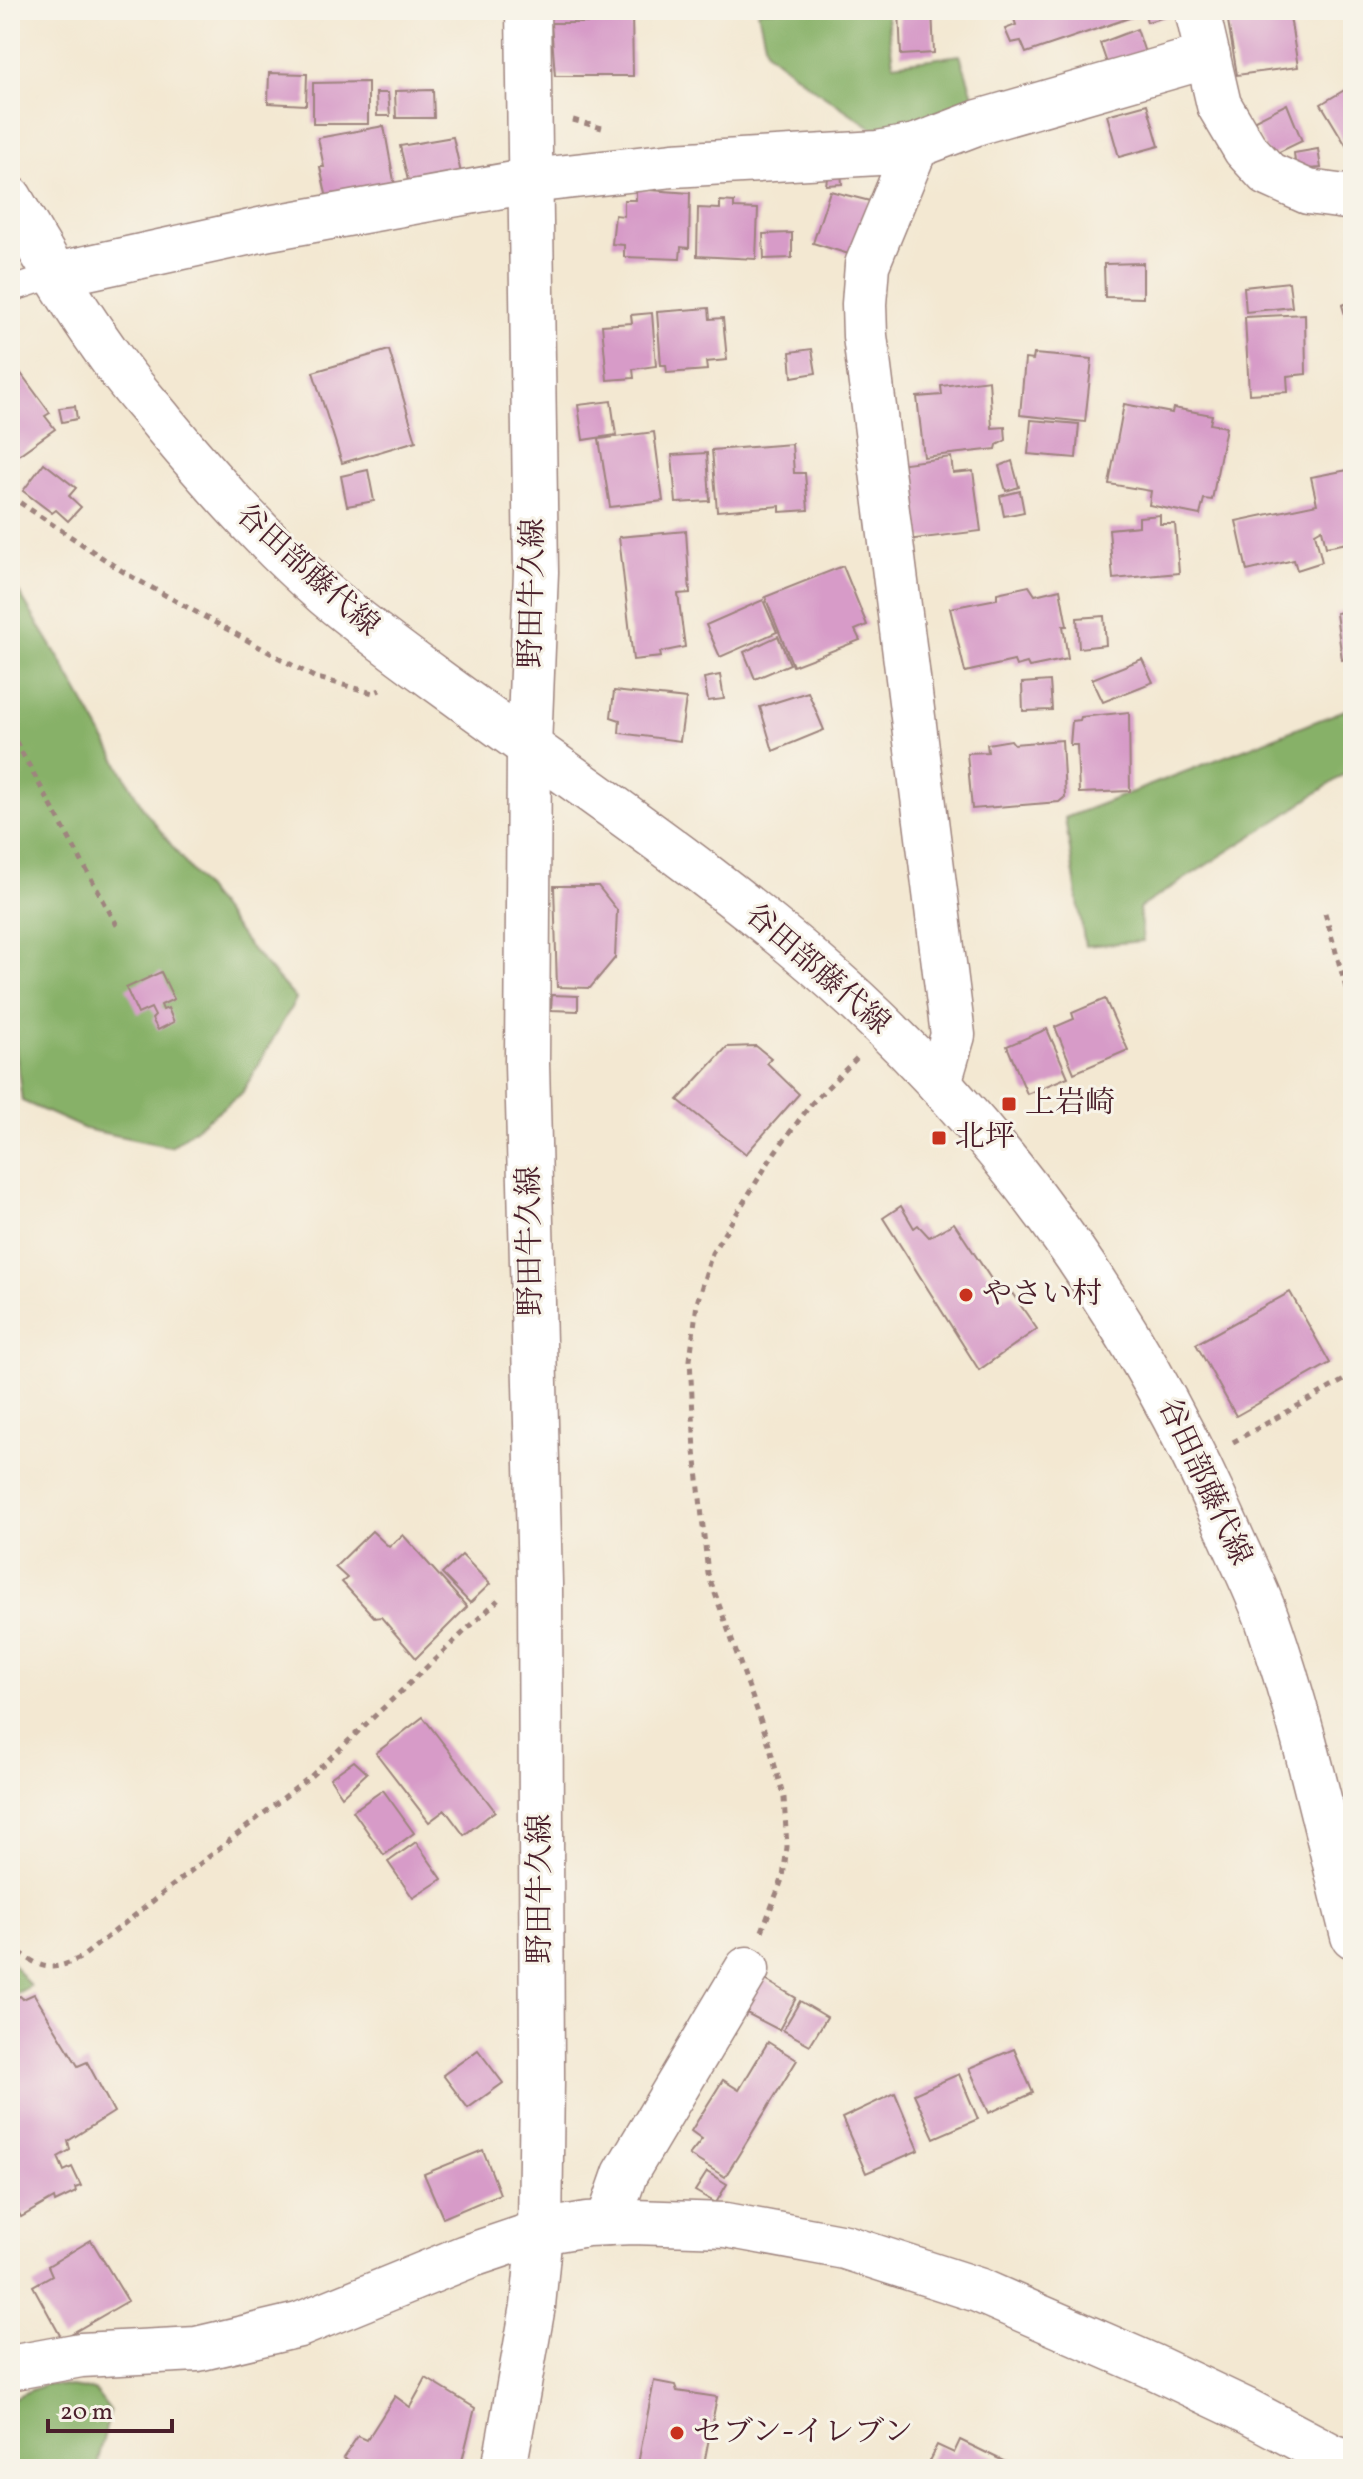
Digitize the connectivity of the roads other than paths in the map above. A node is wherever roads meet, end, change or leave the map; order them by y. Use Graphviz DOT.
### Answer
graph roads {
  1 [pos="528,10"];
  2 [pos="1197,10"];
  3 [pos="1208,56"];
  4 [pos="916,146"];
  5 [pos="530,181"];
  6 [pos="10,198"];
  7 [pos="1353,198"];
  8 [pos="55,275"];
  9 [pos="10,290"];
  10 [pos="529,747"];
  11 [pos="939,1083"];
  12 [pos="1353,1936"];
  13 [pos="747,1969"];
  14 [pos="608,2223"];
  15 [pos="540,2232"];
  16 [pos="10,2368"];
  17 [pos="1353,2463"];
  18 [pos="504,2469"];
  1 -- 5 [label="main road, 野田牛久線"];
  2 -- 3 [label="main road"];
  3 -- 4 [label="main road"];
  3 -- 7 [label="main road"];
  4 -- 5 [label="main road"];
  4 -- 11 [label="main road"];
  5 -- 8 [label="main road"];
  5 -- 10 [label="main road, 野田牛久線"];
  6 -- 8 [label="main road, 谷田部藤代線"];
  8 -- 9 [label="lane"];
  8 -- 10 [label="main road, 谷田部藤代線"];
  10 -- 11 [label="main road, 谷田部藤代線"];
  10 -- 15 [label="main road, 野田牛久線"];
  11 -- 12 [label="main road, 谷田部藤代線"];
  13 -- 14 [label="main road"];
  14 -- 15 [label="main road"];
  14 -- 17 [label="main road"];
  15 -- 16 [label="main road"];
  15 -- 18 [label="main road, 野田牛久線"];
}
